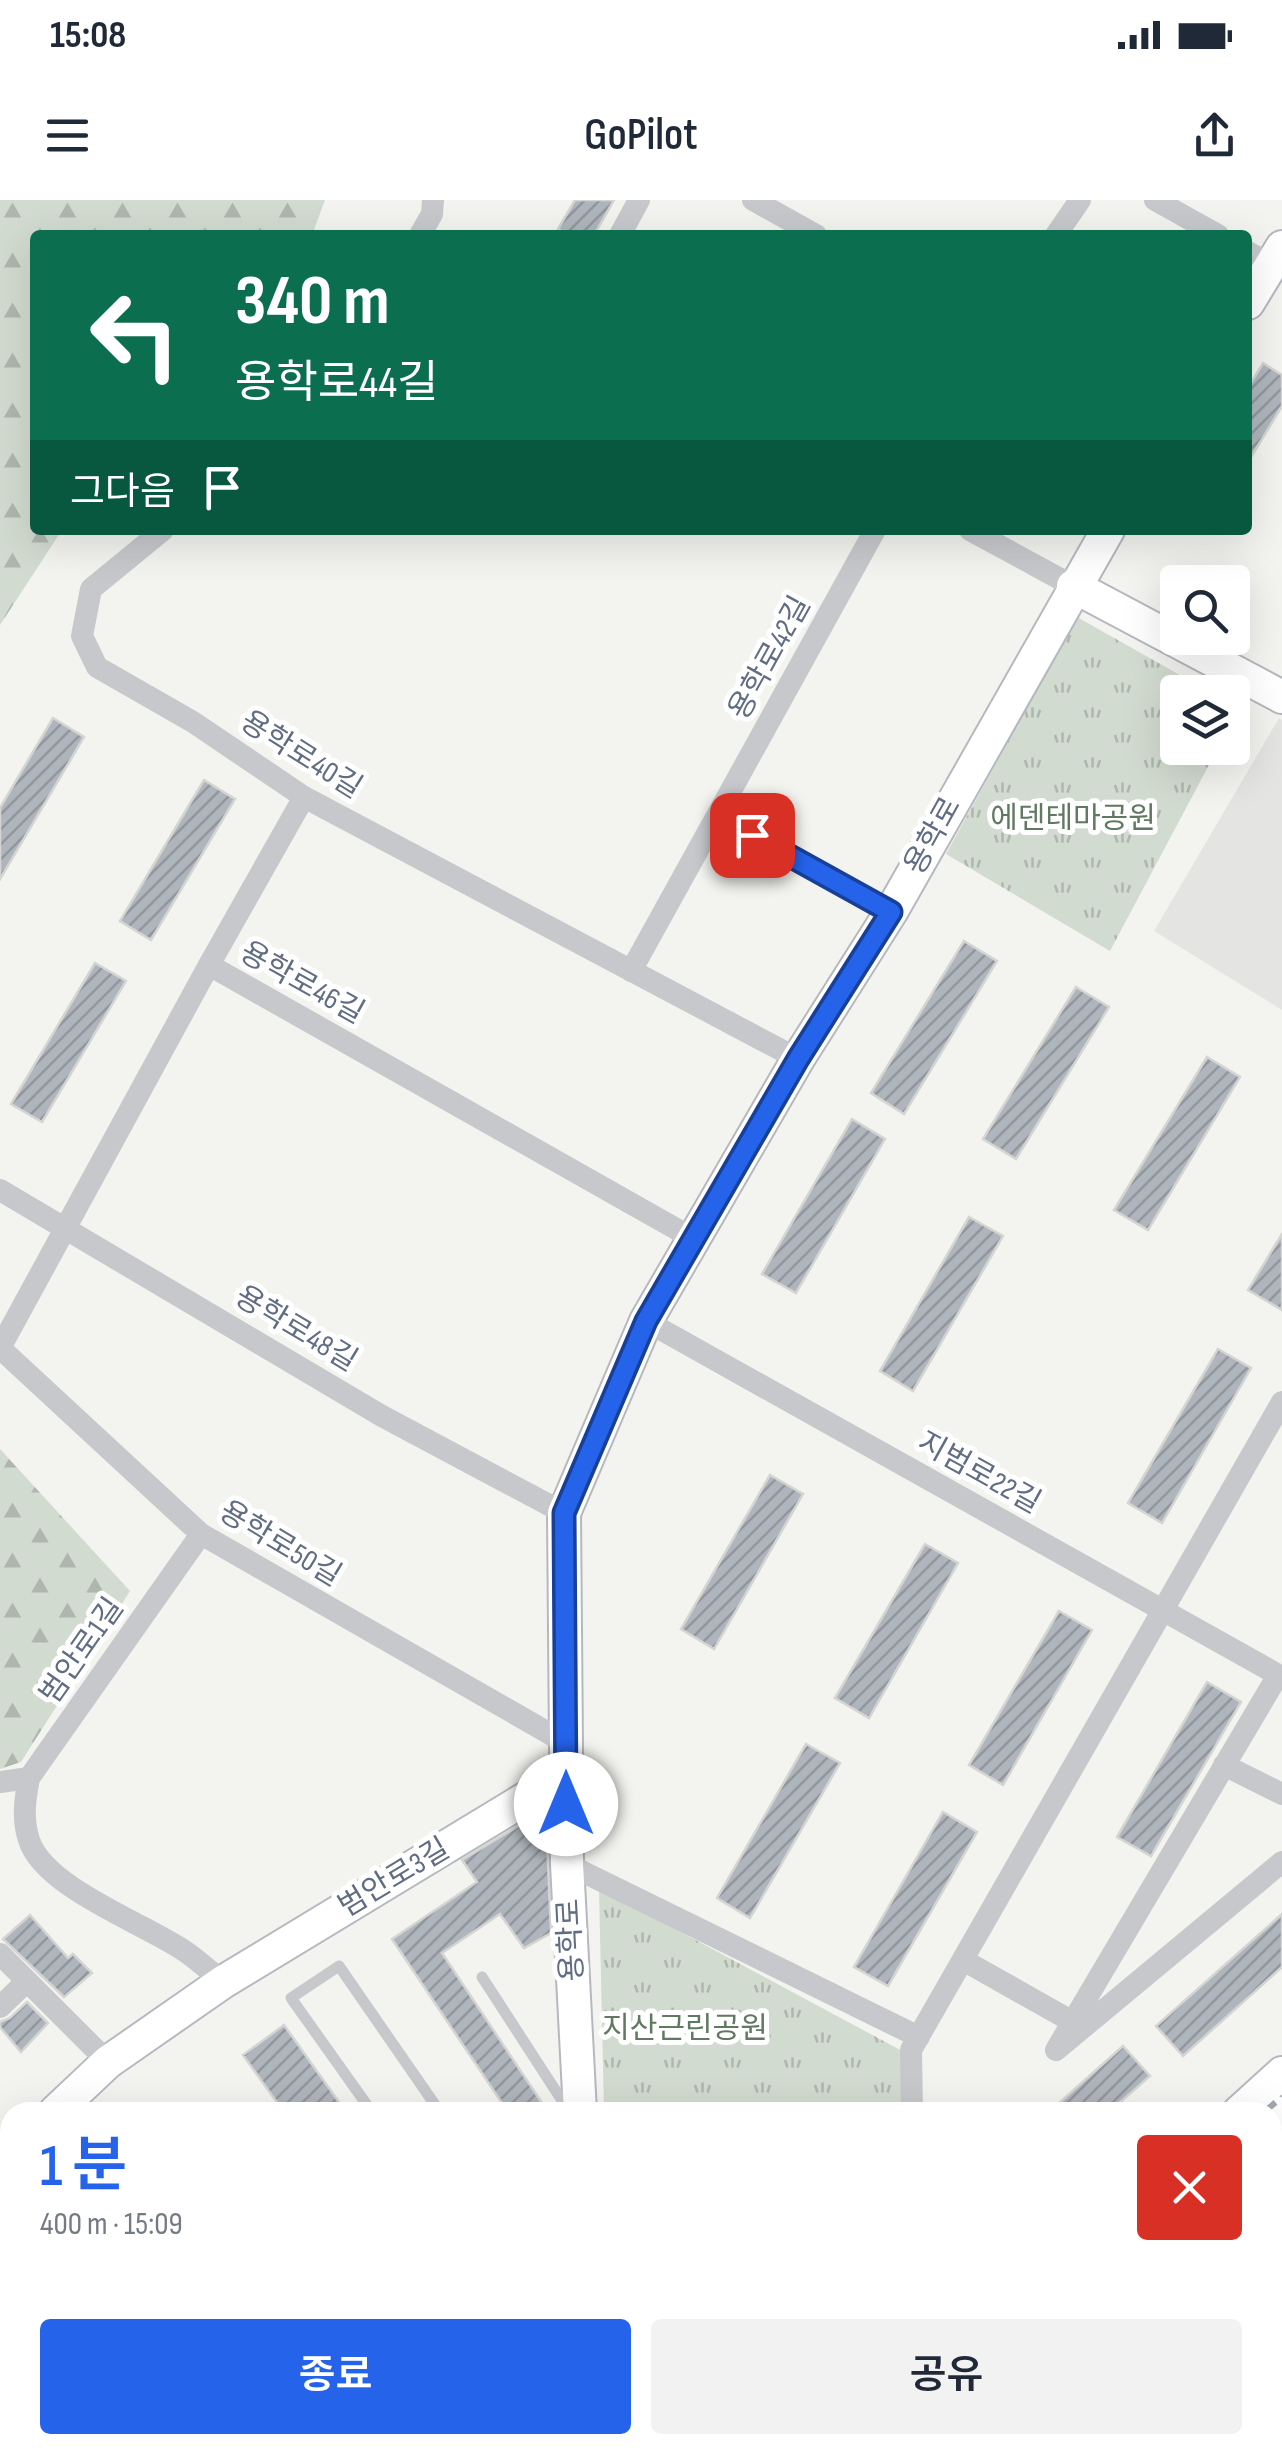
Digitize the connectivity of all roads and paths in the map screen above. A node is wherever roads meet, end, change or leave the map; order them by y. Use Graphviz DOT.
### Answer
graph roads {
  1 [pos="433,200"];
  2 [pos="639,200"];
  3 [pos="753,200"];
  4 [pos="1080,200"];
  5 [pos="1155,200"];
  6 [pos="423,230"];
  7 [pos="623,230"];
  8 [pos="807,230"];
  9 [pos="1059,230"];
  10 [pos="1209,230"];
  11 [pos="1267,254"];
  12 [pos="1252,293"];
  13 [pos="157,535"];
  14 [pos="873,535"];
  15 [pos="979,535"];
  16 [pos="1105,535"];
  17 [pos="1073,586"];
  18 [pos="1282,696"];
  19 [pos="304,797"];
  20 [pos="717,816"];
  21 [pos="891,912"];
  22 [pos="208,964"];
  23 [pos="631,971"];
  24 [pos="798,1059"];
  25 [pos="0,1190"];
  26 [pos="65,1226"];
  27 [pos="694,1239"];
  28 [pos="646,1321"];
  29 [pos="0,1348"];
  30 [pos="1282,1402"];
  31 [pos="564,1513"];
  32 [pos="201,1534"];
  33 [pos="1164,1611"];
  34 [pos="1280,1676"];
  35 [pos="566,1758"];
  36 [pos="1224,1765"];
  37 [pos="29,1778"];
  38 [pos="0,1782"];
  39 [pos="1282,1794"];
  40 [pos="1282,1862"];
  41 [pos="567,1864"];
  42 [pos="0,1954"];
  43 [pos="963,1960"];
  44 [pos="482,1976"];
  45 [pos="27,1981"];
  46 [pos="223,1982"];
  47 [pos="0,2007"];
  48 [pos="1073,2022"];
  49 [pos="918,2037"];
  50 [pos="108,2062"];
  51 [pos="1282,2073"];
  52 [pos="66,2102"];
  53 [pos="365,2102"];
  54 [pos="433,2102"];
  55 [pos="563,2102"];
  56 [pos="579,2102"];
  57 [pos="912,2102"];
  58 [pos="1250,2102"];
  1 -- 6 [label="street"];
  2 -- 7 [label="street"];
  3 -- 8 [label="street"];
  4 -- 9 [label="street"];
  5 -- 10 [label="street"];
  11 -- 12 [label="street"];
  13 -- 19 [label="street, 용학로40길"];
  14 -- 20 [label="street, 용학로42길"];
  15 -- 17 [label="street"];
  16 -- 17 [label="street, 용학로"];
  17 -- 18 [label="street"];
  17 -- 21 [label="street, 용학로"];
  19 -- 22 [label="street"];
  19 -- 23 [label="street, 용학로40길"];
  20 -- 21 [label="street"];
  20 -- 23 [label="street, 용학로42길"];
  21 -- 24 [label="street, 용학로"];
  22 -- 26 [label="street, 용학로46길"];
  22 -- 27 [label="street, 용학로46길"];
  23 -- 24 [label="street, 용학로40길"];
  24 -- 27 [label="street, 용학로"];
  25 -- 26 [label="street, 용학로48길"];
  26 -- 29 [label="street, 용학로46길"];
  26 -- 31 [label="street, 용학로48길"];
  27 -- 28 [label="street, 용학로"];
  28 -- 31 [label="street, 용학로"];
  28 -- 33 [label="street, 지범로22길"];
  29 -- 32 [label="street, 용학로50길"];
  30 -- 33 [label="street"];
  31 -- 35 [label="street, 용학로"];
  32 -- 35 [label="street, 용학로50길"];
  32 -- 37 [label="street, 범안로1길"];
  33 -- 34 [label="street, 지범로22길"];
  33 -- 43 [label="street"];
  34 -- 36 [label="street"];
  35 -- 41 [label="street, 용학로"];
  35 -- 46 [label="street, 범안로3길"];
  36 -- 39 [label="street"];
  36 -- 48 [label="street"];
  37 -- 38 [label="street"];
  37 -- 46 [label="street"];
  40 -- 48 [label="street"];
  41 -- 49 [label="street"];
  41 -- 56 [label="street, 용학로"];
  42 -- 45 [label="street"];
  43 -- 48 [label="street"];
  43 -- 49 [label="street"];
  44 -- 55 [label="lane"];
  45 -- 47 [label="street"];
  45 -- 50 [label="street"];
  46 -- 50 [label="street, 범안로3길"];
  49 -- 57 [label="street"];
  50 -- 52 [label="street, 범안로3길"];
  51 -- 58 [label="street"];
  53 -- 54 [label="lane"];
}
